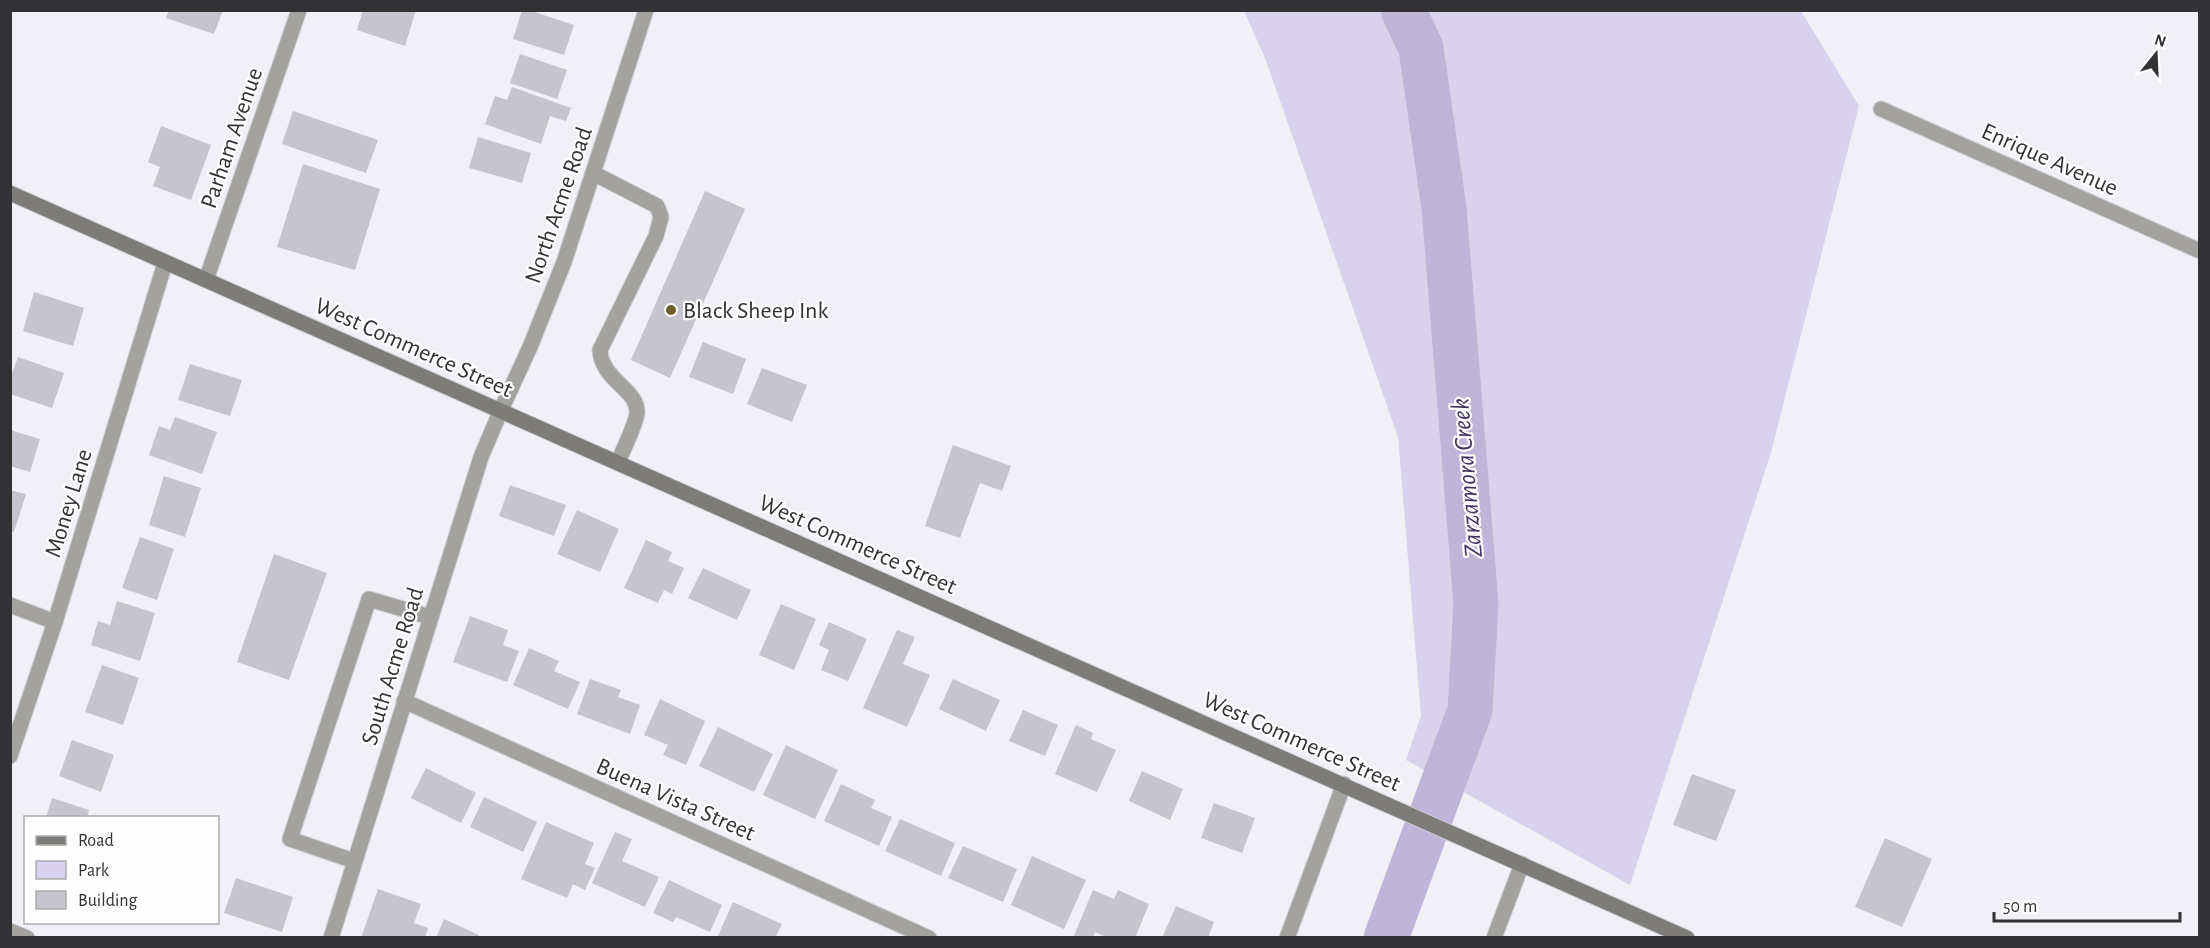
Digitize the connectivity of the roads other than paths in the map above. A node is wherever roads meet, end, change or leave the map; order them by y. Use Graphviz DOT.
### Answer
graph roads {
  1 [pos="299,10"];
  2 [pos="646,10"];
  3 [pos="1881,109"];
  4 [pos="593,173"];
  5 [pos="10,193"];
  6 [pos="2199,251"];
  7 [pos="165,263"];
  8 [pos="206,280"];
  9 [pos="501,410"];
  10 [pos="618,462"];
  11 [pos="10,605"];
  12 [pos="430,617"];
  13 [pos="55,622"];
  14 [pos="404,702"];
  15 [pos="10,756"];
  16 [pos="1344,784"];
  17 [pos="354,861"];
  18 [pos="1522,864"];
  19 [pos="10,932"];
  20 [pos="27,938"];
  21 [pos="331,938"];
  22 [pos="929,938"];
  23 [pos="1287,938"];
  24 [pos="1494,938"];
  25 [pos="1687,938"];
  1 -- 8 [label="street, Parham Avenue"];
  2 -- 4 [label="street, North Acme Road"];
  3 -- 6 [label="street, Enrique Avenue"];
  4 -- 9 [label="street, North Acme Road"];
  4 -- 10 [label="street"];
  5 -- 7 [label="main road, West Commerce Street"];
  7 -- 8 [label="main road, West Commerce Street"];
  7 -- 13 [label="street, Money Lane"];
  8 -- 9 [label="main road, West Commerce Street"];
  9 -- 10 [label="main road, West Commerce Street"];
  9 -- 12 [label="street, South Acme Road"];
  10 -- 16 [label="main road, West Commerce Street"];
  11 -- 13 [label="street"];
  12 -- 14 [label="street, South Acme Road"];
  12 -- 17 [label="street"];
  13 -- 15 [label="street, Money Lane"];
  14 -- 17 [label="street, South Acme Road"];
  14 -- 22 [label="street, Buena Vista Street"];
  16 -- 18 [label="main road, West Commerce Street"];
  16 -- 23 [label="street"];
  17 -- 21 [label="street, South Acme Road"];
  18 -- 24 [label="street"];
  18 -- 25 [label="main road, West Commerce Street"];
  19 -- 20 [label="street"];
}
